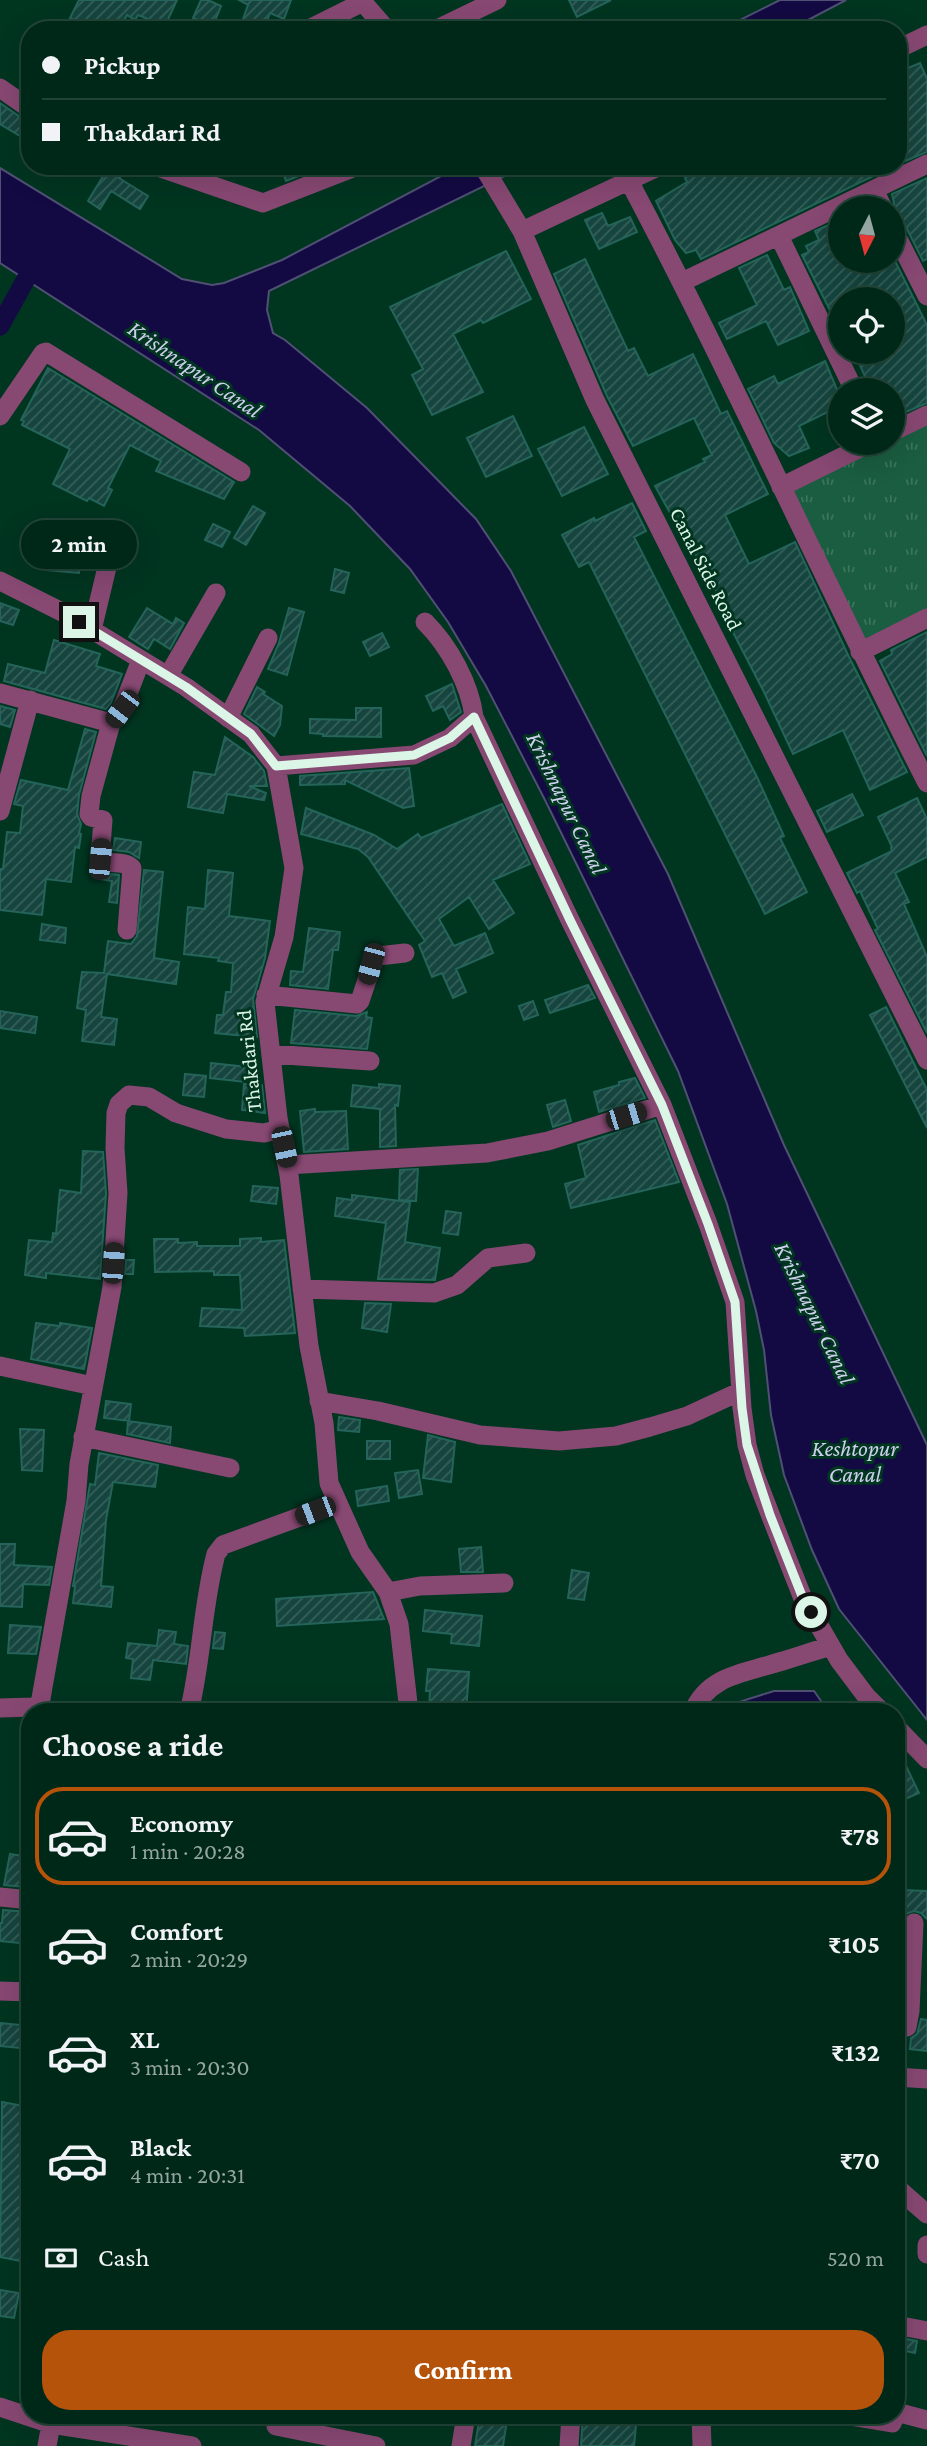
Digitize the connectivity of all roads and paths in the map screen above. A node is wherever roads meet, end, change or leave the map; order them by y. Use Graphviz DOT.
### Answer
graph roads {
  1 [pos="497,0"];
  2 [pos="362,1"];
  3 [pos="324,21"];
  4 [pos="379,21"];
  5 [pos="454,21"];
  6 [pos="925,42"];
  7 [pos="907,47"];
  8 [pos="0,88"];
  9 [pos="21,103"];
  10 [pos="927,164"];
  11 [pos="907,174"];
  12 [pos="181,175"];
  13 [pos="335,175"];
  14 [pos="488,175"];
  15 [pos="641,175"];
  16 [pos="905,175"];
  17 [pos="629,181"];
  18 [pos="874,190"];
  19 [pos="877,196"];
  20 [pos="522,231"];
  21 [pos="779,236"];
  22 [pos="905,253"];
  23 [pos="682,282"];
  24 [pos="927,296"];
  25 [pos="848,378"];
  26 [pos="927,415"];
  27 [pos="0,416"];
  28 [pos="905,426"];
  29 [pos="845,455"];
  30 [pos="241,472"];
  31 [pos="780,486"];
  32 [pos="113,542"];
  33 [pos="0,581"];
  34 [pos="216,593"];
  35 [pos="927,618"];
  36 [pos="425,622"];
  37 [pos="92,630"];
  38 [pos="268,638"];
  39 [pos="860,652"];
  40 [pos="141,660"];
  41 [pos="167,676"];
  42 [pos="0,693"];
  43 [pos="30,701"];
  44 [pos="474,717"];
  45 [pos="228,718"];
  46 [pos="111,723"];
  47 [pos="276,766"];
  48 [pos="927,783"];
  49 [pos="0,811"];
  50 [pos="127,930"];
  51 [pos="405,953"];
  52 [pos="266,995"];
  53 [pos="271,1054"];
  54 [pos="927,1060"];
  55 [pos="370,1061"];
  56 [pos="662,1105"];
  57 [pos="280,1129"];
  58 [pos="287,1165"];
  59 [pos="526,1253"];
  60 [pos="302,1289"];
  61 [pos="0,1366"];
  62 [pos="93,1386"];
  63 [pos="741,1391"];
  64 [pos="319,1401"];
  65 [pos="83,1437"];
  66 [pos="230,1468"];
  67 [pos="338,1503"];
  68 [pos="504,1583"];
  69 [pos="388,1592"];
  70 [pos="831,1646"];
  71 [pos="40,1703"];
  72 [pos="191,1703"];
  73 [pos="408,1703"];
  74 [pos="697,1703"];
  75 [pos="873,1703"];
  76 [pos="21,1707"];
  77 [pos="0,1708"];
  78 [pos="905,1736"];
  79 [pos="927,1759"];
  80 [pos="0,1898"];
  81 [pos="21,1899"];
  82 [pos="912,1923"];
  83 [pos="0,1991"];
  84 [pos="21,1992"];
  85 [pos="907,2027"];
  86 [pos="905,2078"];
  87 [pos="927,2079"];
  88 [pos="905,2195"];
  89 [pos="927,2214"];
  90 [pos="927,2245"];
  91 [pos="927,2254"];
  92 [pos="905,2327"];
  93 [pos="927,2331"];
  94 [pos="0,2407"];
  95 [pos="21,2414"];
  96 [pos="905,2414"];
  97 [pos="927,2420"];
  98 [pos="51,2424"];
  99 [pos="277,2424"];
  100 [pos="289,2424"];
  101 [pos="465,2424"];
  102 [pos="570,2424"];
  103 [pos="701,2424"];
  104 [pos="115,2440"];
  105 [pos="47,2446"];
  106 [pos="192,2446"];
  107 [pos="273,2446"];
  108 [pos="376,2446"];
  109 [pos="461,2446"];
  110 [pos="569,2446"];
  111 [pos="702,2446"];
  1 -- 5 [label="street"];
  2 -- 3 [label="street"];
  2 -- 4 [label="street"];
  6 -- 7 [label="street"];
  8 -- 9 [label="street"];
  10 -- 11 [label="street"];
  12 -- 13 [label="street"];
  14 -- 20 [label="street, Canal Side Road"];
  15 -- 17 [label="street"];
  16 -- 18 [label="street"];
  17 -- 20 [label="street"];
  17 -- 23 [label="street"];
  18 -- 19 [label="street"];
  18 -- 21 [label="street"];
  20 -- 54 [label="street, Canal Side Road"];
  21 -- 23 [label="street"];
  21 -- 25 [label="street"];
  22 -- 24 [label="street"];
  23 -- 31 [label="street"];
  26 -- 28 [label="street"];
  27 -- 30 [label="street"];
  29 -- 31 [label="street"];
  31 -- 39 [label="street"];
  32 -- 37 [label="street"];
  33 -- 37 [label="street, Thakdari Rd"];
  34 -- 41 [label="street"];
  35 -- 39 [label="street"];
  36 -- 44 [label="street"];
  37 -- 40 [label="street, Thakdari Rd"];
  38 -- 45 [label="street"];
  39 -- 48 [label="street"];
  40 -- 41 [label="street, Thakdari Rd"];
  40 -- 46 [label="street"];
  41 -- 45 [label="street, Thakdari Rd"];
  42 -- 43 [label="street"];
  43 -- 46 [label="street"];
  43 -- 49 [label="street"];
  44 -- 47 [label="street"];
  44 -- 56 [label="street"];
  45 -- 47 [label="street, Thakdari Rd"];
  46 -- 50 [label="street"];
  47 -- 52 [label="street, Thakdari Rd"];
  51 -- 52 [label="street"];
  52 -- 53 [label="street, Thakdari Rd"];
  53 -- 55 [label="street"];
  53 -- 57 [label="street, Thakdari Rd"];
  56 -- 58 [label="street"];
  56 -- 63 [label="street"];
  57 -- 58 [label="street, Thakdari Rd"];
  57 -- 62 [label="street"];
  58 -- 60 [label="street, Thakdari Rd"];
  59 -- 60 [label="street"];
  60 -- 64 [label="street, Thakdari Rd"];
  61 -- 62 [label="street"];
  62 -- 65 [label="street"];
  63 -- 64 [label="street"];
  63 -- 70 [label="street"];
  64 -- 67 [label="street, Thakdari Rd"];
  65 -- 66 [label="street"];
  65 -- 71 [label="street"];
  67 -- 69 [label="street, Thakdari Rd"];
  67 -- 72 [label="street"];
  68 -- 69 [label="street"];
  69 -- 73 [label="street, Thakdari Rd"];
  70 -- 74 [label="street"];
  70 -- 75 [label="street"];
  76 -- 77 [label="street"];
  78 -- 79 [label="street"];
  80 -- 81 [label="street"];
  82 -- 85 [label="street"];
  83 -- 84 [label="street"];
  86 -- 87 [label="street"];
  88 -- 89 [label="street"];
  90 -- 91 [label="street"];
  92 -- 93 [label="street"];
  94 -- 95 [label="street"];
  96 -- 97 [label="street"];
  98 -- 104 [label="street"];
  98 -- 105 [label="street"];
  99 -- 107 [label="street"];
  100 -- 108 [label="street"];
  101 -- 109 [label="street"];
  102 -- 110 [label="street"];
  103 -- 111 [label="street"];
  104 -- 106 [label="street"];
}
